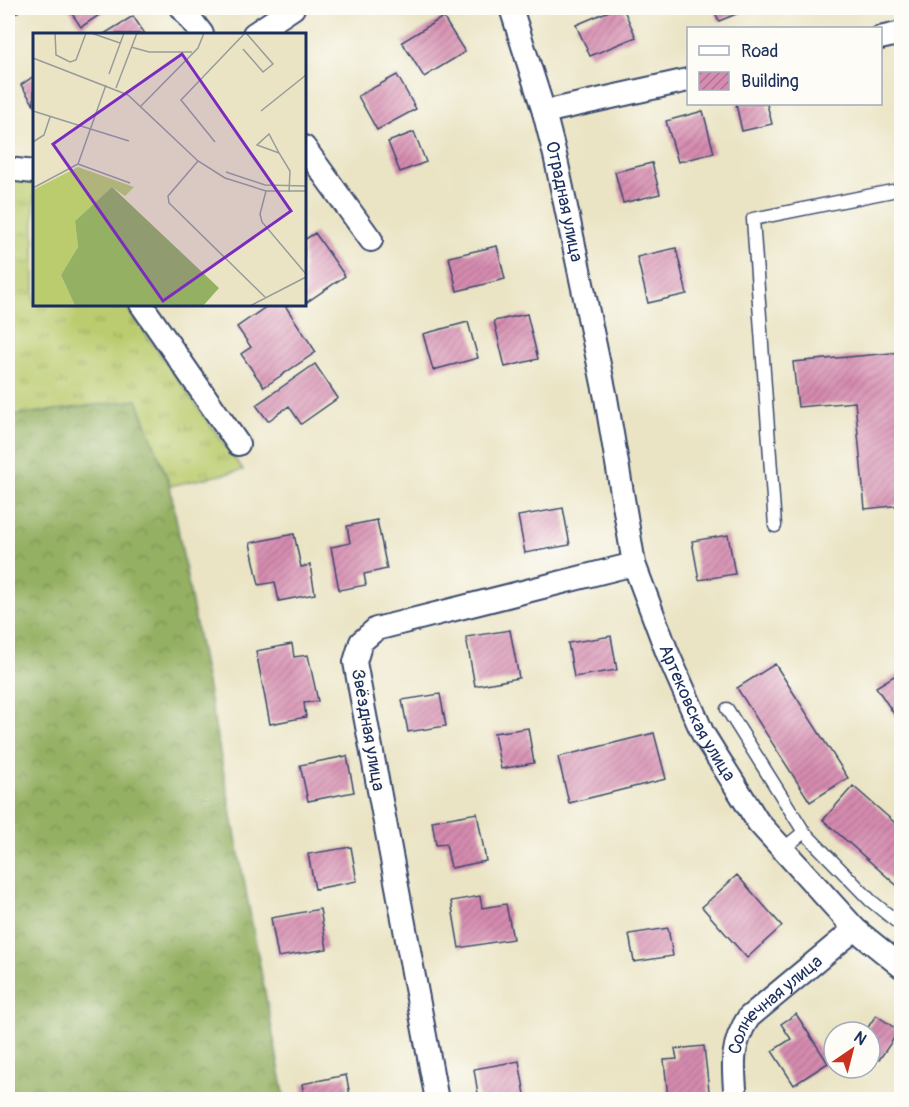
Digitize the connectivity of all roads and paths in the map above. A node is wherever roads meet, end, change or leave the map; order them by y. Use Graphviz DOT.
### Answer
graph roads {
  1 [pos="182,8"];
  2 [pos="292,8"];
  3 [pos="511,8"];
  4 [pos="201,33"];
  5 [pos="255,33"];
  6 [pos="902,33"];
  7 [pos="882,38"];
  8 [pos="687,80"];
  9 [pos="544,112"];
  10 [pos="306,150"];
  11 [pos="8,169"];
  12 [pos="33,172"];
  13 [pos="902,189"];
  14 [pos="371,240"];
  15 [pos="142,306"];
  16 [pos="606,398"];
  17 [pos="238,444"];
  18 [pos="775,526"];
  19 [pos="634,564"];
  20 [pos="727,709"];
  21 [pos="804,832"];
  22 [pos="783,849"];
  23 [pos="902,926"];
  24 [pos="855,929"];
  25 [pos="902,967"];
  26 [pos="437,1100"];
  27 [pos="736,1100"];
  1 -- 4 [label="street"];
  2 -- 5 [label="street"];
  3 -- 9 [label="street, Отрадная улица"];
  6 -- 7 [label="street"];
  8 -- 9 [label="street"];
  9 -- 16 [label="street, Отрадная улица"];
  10 -- 14 [label="street"];
  11 -- 12 [label="street"];
  13 -- 18 [label="lane"];
  15 -- 17 [label="street"];
  16 -- 19 [label="street, Артековская улица"];
  19 -- 22 [label="street, Артековская улица"];
  19 -- 26 [label="street, Звёздная улица"];
  20 -- 21 [label="lane"];
  21 -- 22 [label="lane"];
  21 -- 23 [label="lane"];
  22 -- 24 [label="street, Артековская улица"];
  24 -- 25 [label="street, Артековская улица"];
  24 -- 27 [label="street, Солнечная улица"];
}
